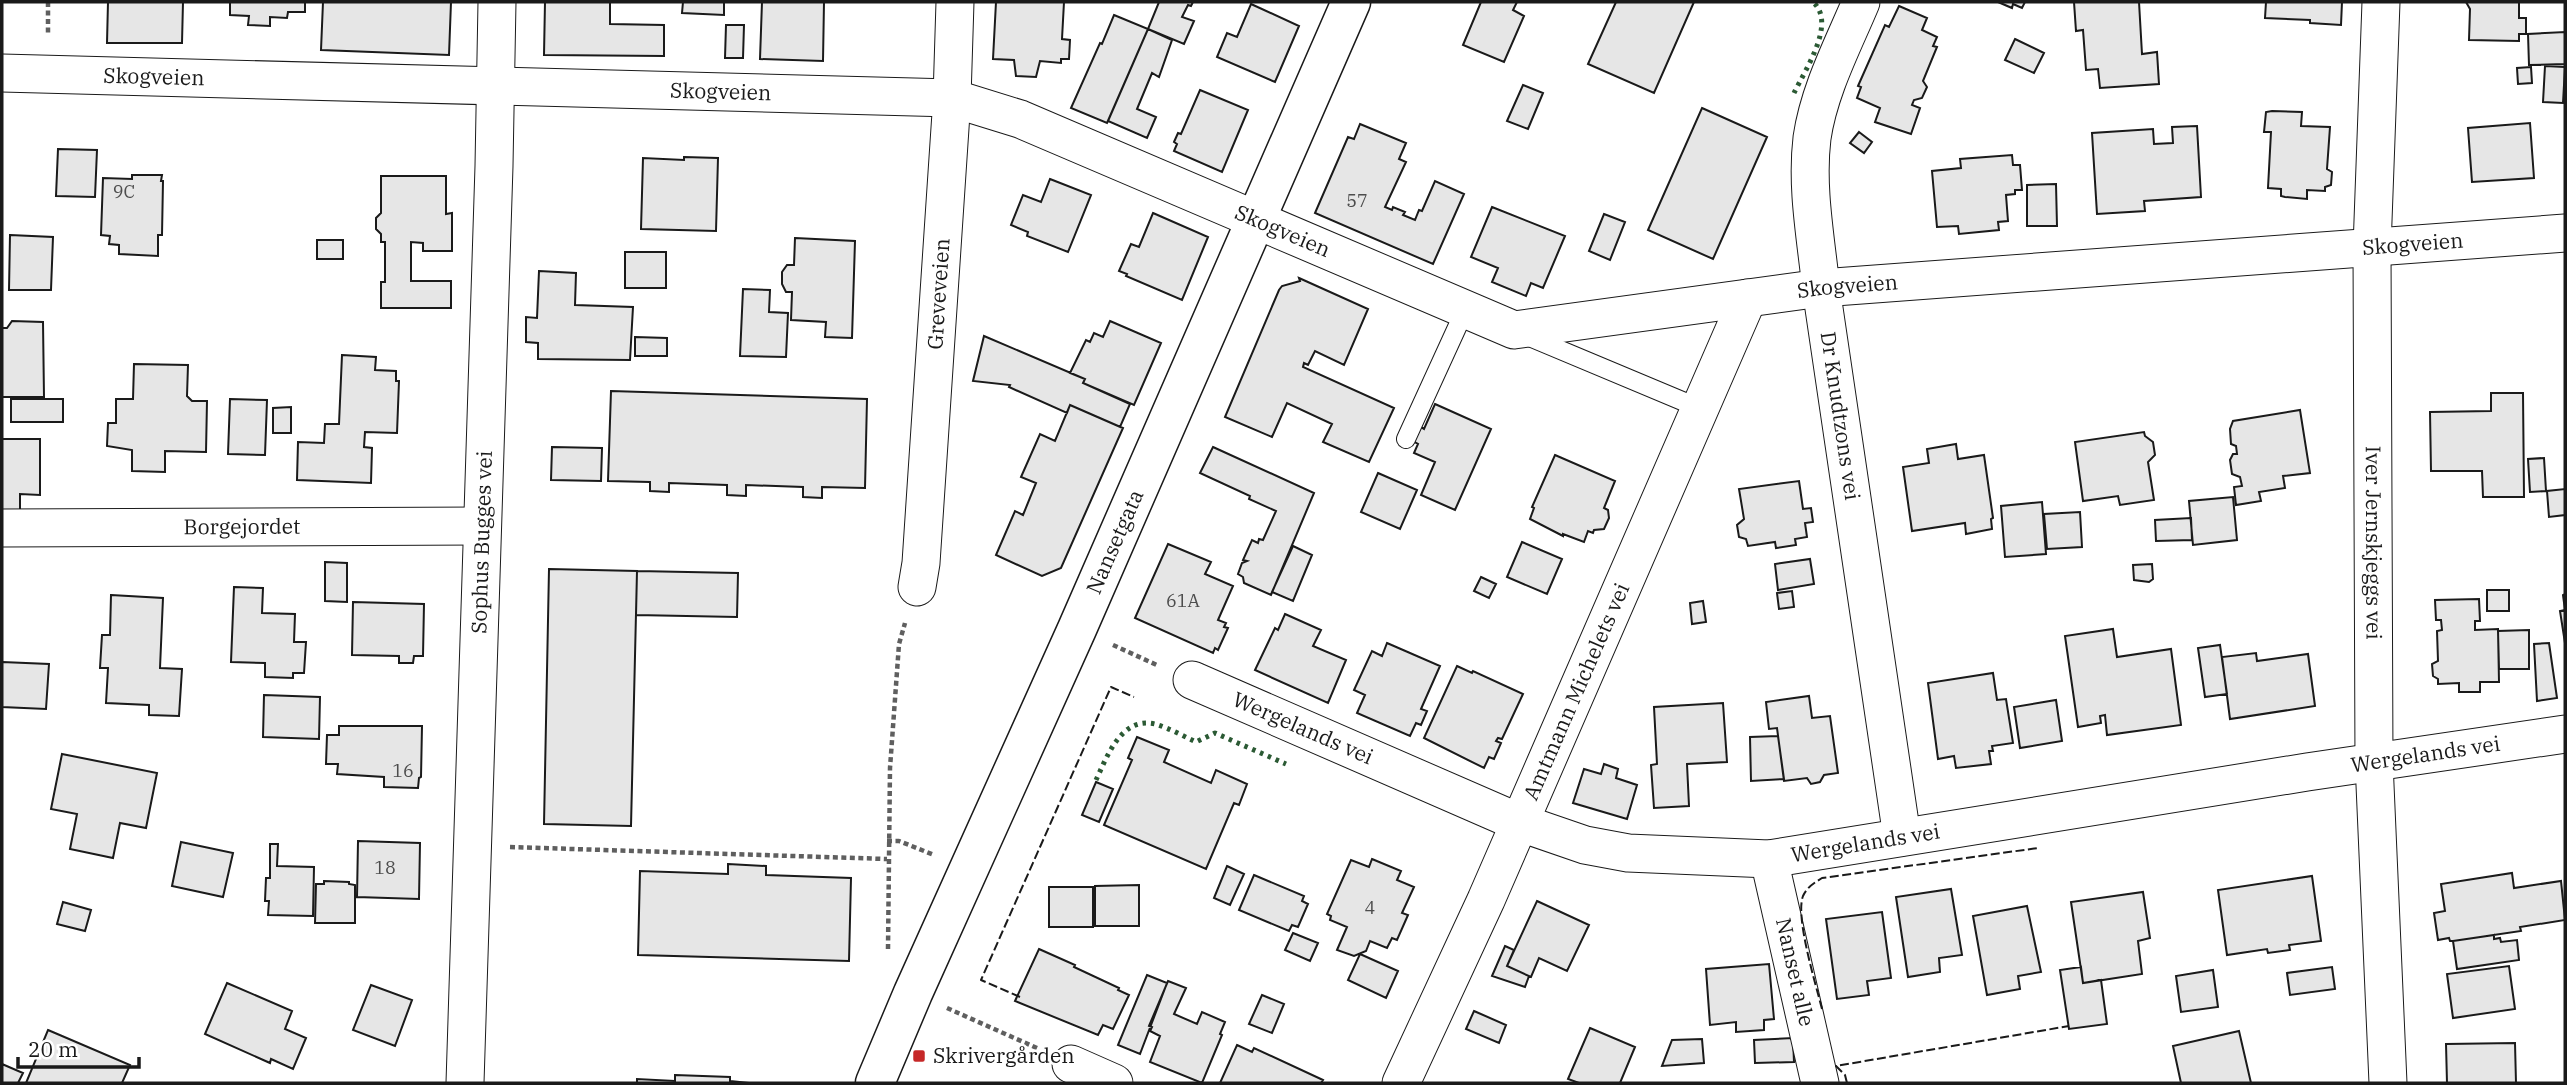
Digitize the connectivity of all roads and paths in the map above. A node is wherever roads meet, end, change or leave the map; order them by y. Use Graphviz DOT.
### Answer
graph roads {
  1 [pos="497,2"];
  2 [pos="955,2"];
  3 [pos="1351,2"];
  4 [pos="1861,2"];
  5 [pos="2381,2"];
  6 [pos="2,74"];
  7 [pos="495,85"];
  8 [pos="951,98"];
  9 [pos="1255,222"];
  10 [pos="2565,233"];
  11 [pos="2372,248"];
  12 [pos="1821,288"];
  13 [pos="1748,298"];
  14 [pos="1465,310"];
  15 [pos="1514,330"];
  16 [pos="1699,408"];
  17 [pos="1406,439"];
  18 [pos="481,526"];
  19 [pos="2,528"];
  20 [pos="917,587"];
  21 [pos="1192,680"];
  22 [pos="2565,734"];
  23 [pos="2374,762"];
  24 [pos="1518,822"];
  25 [pos="1902,837"];
  26 [pos="887,841"];
  27 [pos="474,846"];
  28 [pos="938,857"];
  29 [pos="887,859"];
  30 [pos="1769,859"];
  31 [pos="913,993"];
  32 [pos="1071,1064"];
  33 [pos="465,1083"];
  34 [pos="875,1083"];
  35 [pos="1114,1083"];
  36 [pos="1401,1083"];
  37 [pos="1820,1083"];
  38 [pos="2388,1083"];
  1 -- 7 [label="street, Sophus Bugges vei"];
  2 -- 8 [label="street, Greveveien"];
  3 -- 9 [label="main road, Nansetgata"];
  4 -- 12 [label="street, Dr Knudtzons vei"];
  5 -- 11 [label="street, Iver Jernskjeggs vei"];
  6 -- 7 [label="street, Skogveien"];
  7 -- 8 [label="street, Skogveien"];
  7 -- 18 [label="street, Sophus Bugges vei"];
  8 -- 9 [label="street, Skogveien"];
  8 -- 20 [label="street, Greveveien"];
  9 -- 14 [label="street, Skogveien"];
  9 -- 31 [label="main road, Nansetgata"];
  10 -- 11 [label="street, Skogveien"];
  11 -- 12 [label="street, Skogveien"];
  11 -- 23 [label="street, Iver Jernskjeggs vei"];
  12 -- 13 [label="street, Skogveien"];
  12 -- 25 [label="street, Dr Knudtzons vei"];
  13 -- 15 [label="street, Skogveien"];
  13 -- 16 [label="street, Amtmann Michelets vei"];
  14 -- 15 [label="street, Skogveien"];
  14 -- 17 [label="lane"];
  15 -- 16 [label="lane"];
  16 -- 24 [label="street, Amtmann Michelets vei"];
  18 -- 19 [label="street, Borgejordet"];
  18 -- 27 [label="street, Sophus Bugges vei"];
  20 -- 26 [label="path"];
  21 -- 24 [label="street, Wergelands vei"];
  22 -- 23 [label="street, Wergelands vei"];
  23 -- 25 [label="street, Wergelands vei"];
  23 -- 38 [label="street, Iver Jernskjeggs vei"];
  24 -- 30 [label="street, Wergelands vei"];
  24 -- 36 [label="street, Amtmann Michelets vei"];
  25 -- 30 [label="street, Wergelands vei"];
  26 -- 28 [label="path"];
  26 -- 29 [label="path"];
  27 -- 29 [label="path"];
  27 -- 33 [label="street, Sophus Bugges vei"];
  29 -- 31 [label="path"];
  30 -- 37 [label="street, Nanset alle"];
  31 -- 32 [label="path"];
  31 -- 34 [label="main road, Nansetgata"];
  32 -- 35 [label="street"];
}
